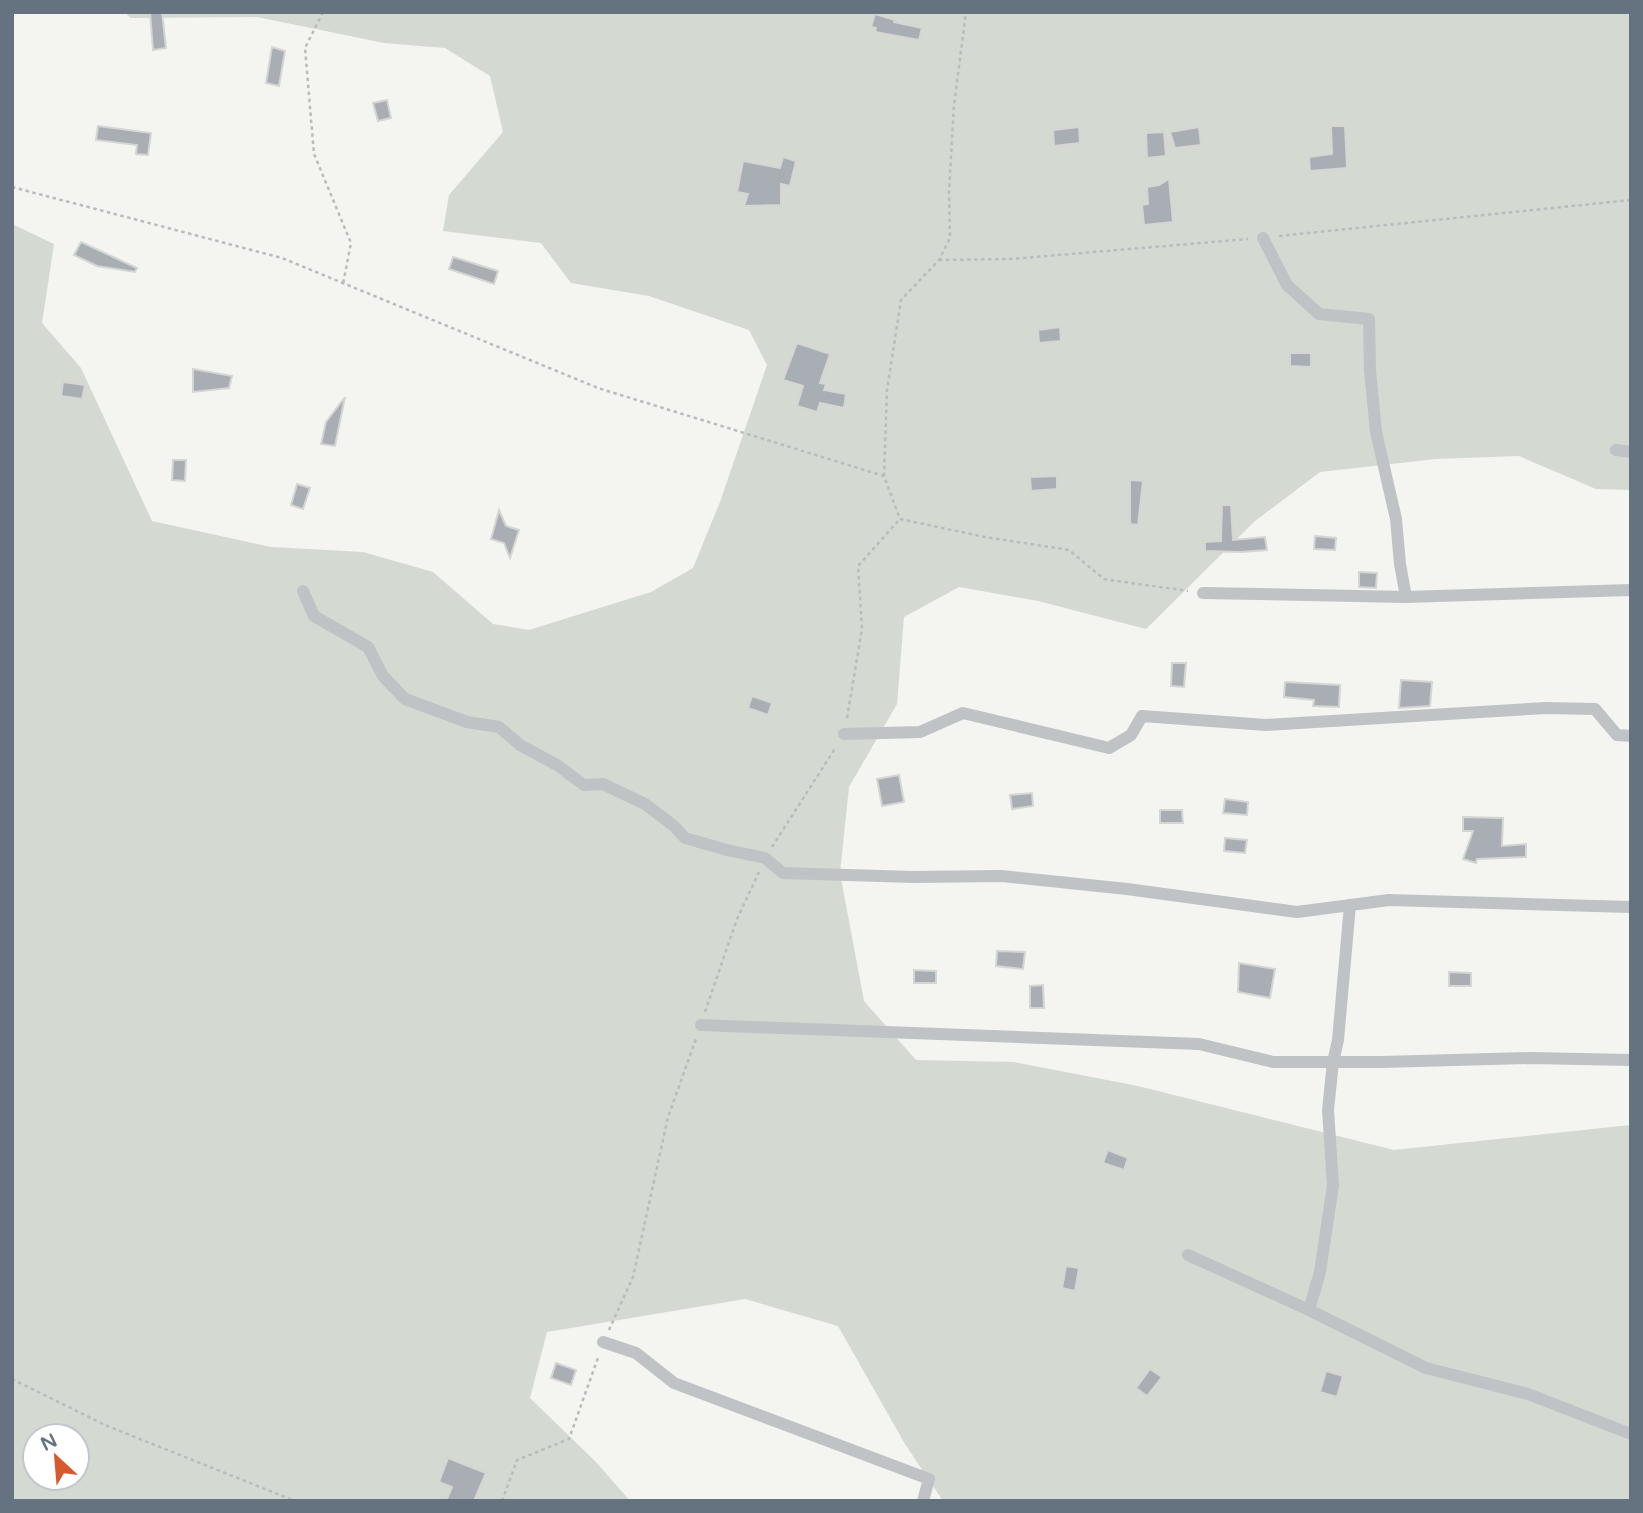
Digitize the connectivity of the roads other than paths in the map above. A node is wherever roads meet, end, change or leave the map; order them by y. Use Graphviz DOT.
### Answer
graph roads {
  1 [pos="1263,238"];
  2 [pos="1616,450"];
  3 [pos="1631,452"];
  4 [pos="1631,590"];
  5 [pos="303,591"];
  6 [pos="1203,593"];
  7 [pos="1406,597"];
  8 [pos="844,734"];
  9 [pos="1631,736"];
  10 [pos="1350,905"];
  11 [pos="1631,907"];
  12 [pos="701,1025"];
  13 [pos="1631,1060"];
  14 [pos="1333,1062"];
  15 [pos="1188,1255"];
  16 [pos="1309,1310"];
  17 [pos="603,1342"];
  18 [pos="1631,1434"];
  19 [pos="923,1501"];
  1 -- 7 [label="street"];
  2 -- 3 [label="street"];
  4 -- 7 [label="street"];
  5 -- 10 [label="street"];
  6 -- 7 [label="street"];
  8 -- 9 [label="street"];
  10 -- 11 [label="street"];
  10 -- 14 [label="street"];
  12 -- 14 [label="street"];
  13 -- 14 [label="street"];
  14 -- 16 [label="street"];
  15 -- 16 [label="street"];
  16 -- 18 [label="street"];
  17 -- 19 [label="street"];
}
